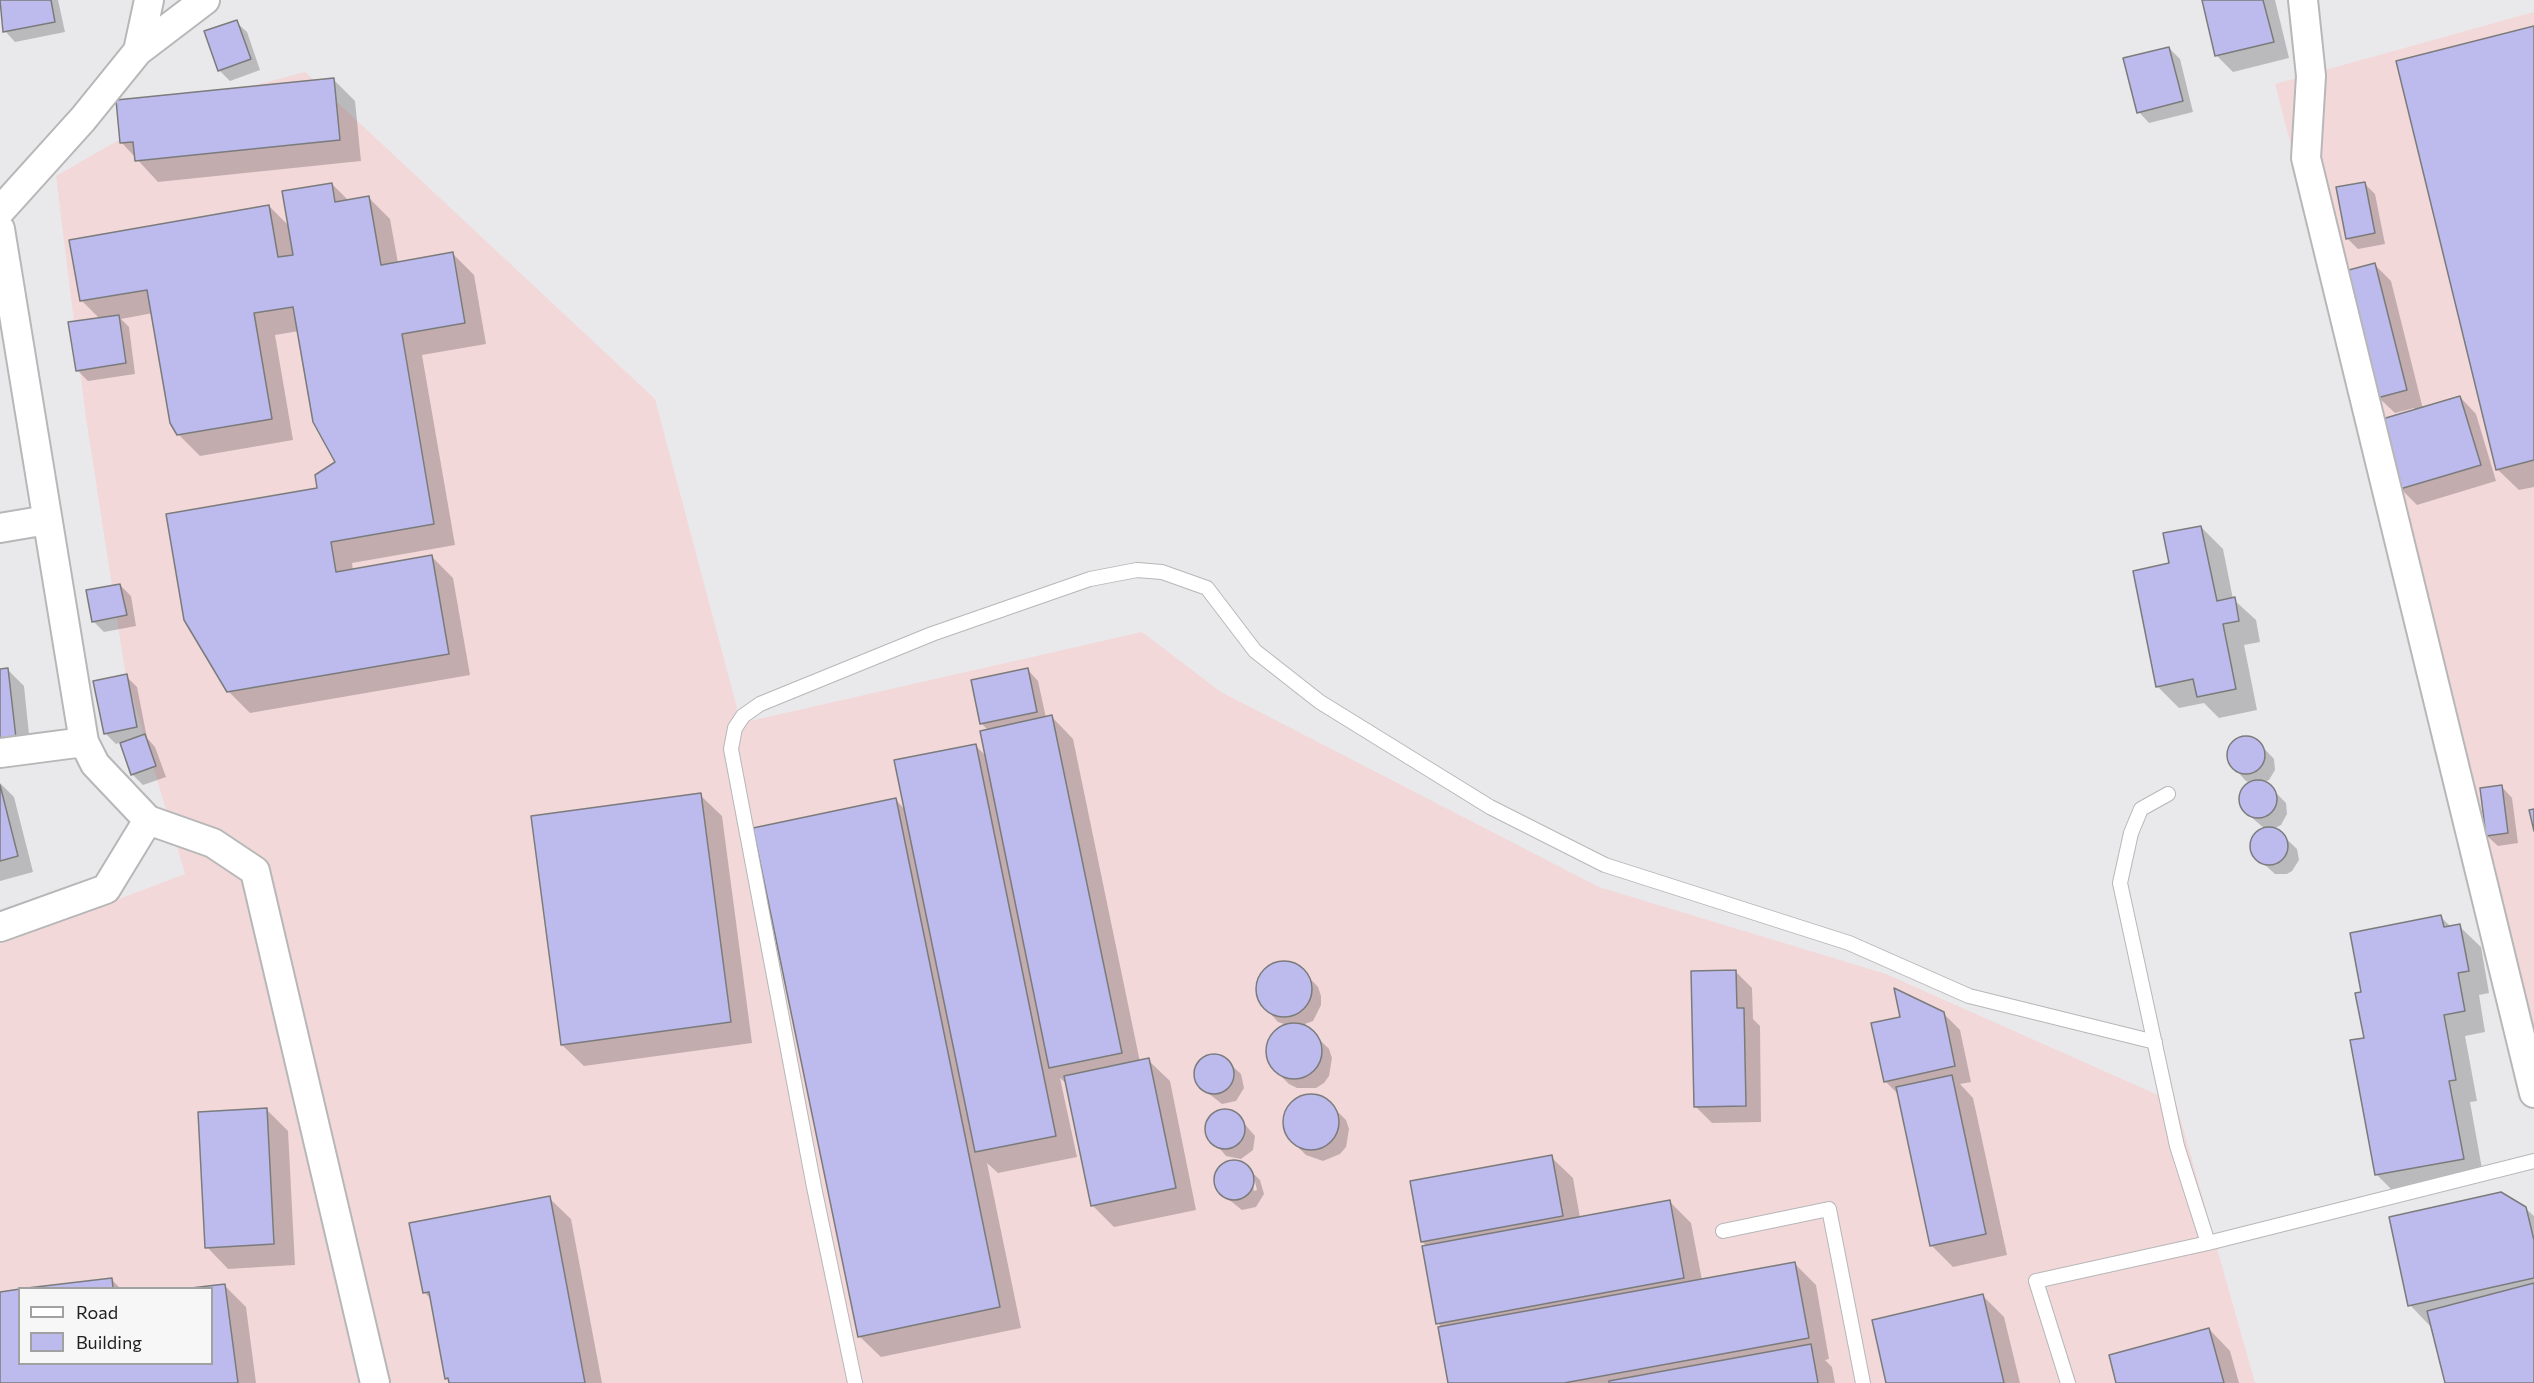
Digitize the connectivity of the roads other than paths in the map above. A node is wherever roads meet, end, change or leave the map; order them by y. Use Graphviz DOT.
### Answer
graph roads {
  1 [pos="149,0"];
  2 [pos="205,0"];
  3 [pos="2303,0"];
  4 [pos="138,51"];
  5 [pos="0,211"];
  6 [pos="0,229"];
  7 [pos="47,520"];
  8 [pos="0,528"];
  9 [pos="84,742"];
  10 [pos="0,753"];
  11 [pos="2168,794"];
  12 [pos="148,820"];
  13 [pos="0,927"];
  14 [pos="2155,1042"];
  15 [pos="2534,1093"];
  16 [pos="2534,1161"];
  17 [pos="1723,1231"];
  18 [pos="2208,1243"];
  19 [pos="375,1383"];
  20 [pos="855,1383"];
  21 [pos="1863,1383"];
  22 [pos="2068,1383"];
  1 -- 4 [label="street"];
  2 -- 4 [label="street"];
  3 -- 15 [label="street"];
  4 -- 5 [label="street"];
  6 -- 7 [label="street"];
  7 -- 8 [label="street"];
  7 -- 9 [label="street"];
  9 -- 10 [label="street"];
  9 -- 12 [label="street"];
  11 -- 14 [label="lane"];
  12 -- 13 [label="street"];
  12 -- 19 [label="street"];
  14 -- 18 [label="lane"];
  14 -- 20 [label="lane"];
  16 -- 18 [label="lane"];
  17 -- 21 [label="lane"];
  18 -- 22 [label="lane"];
}
